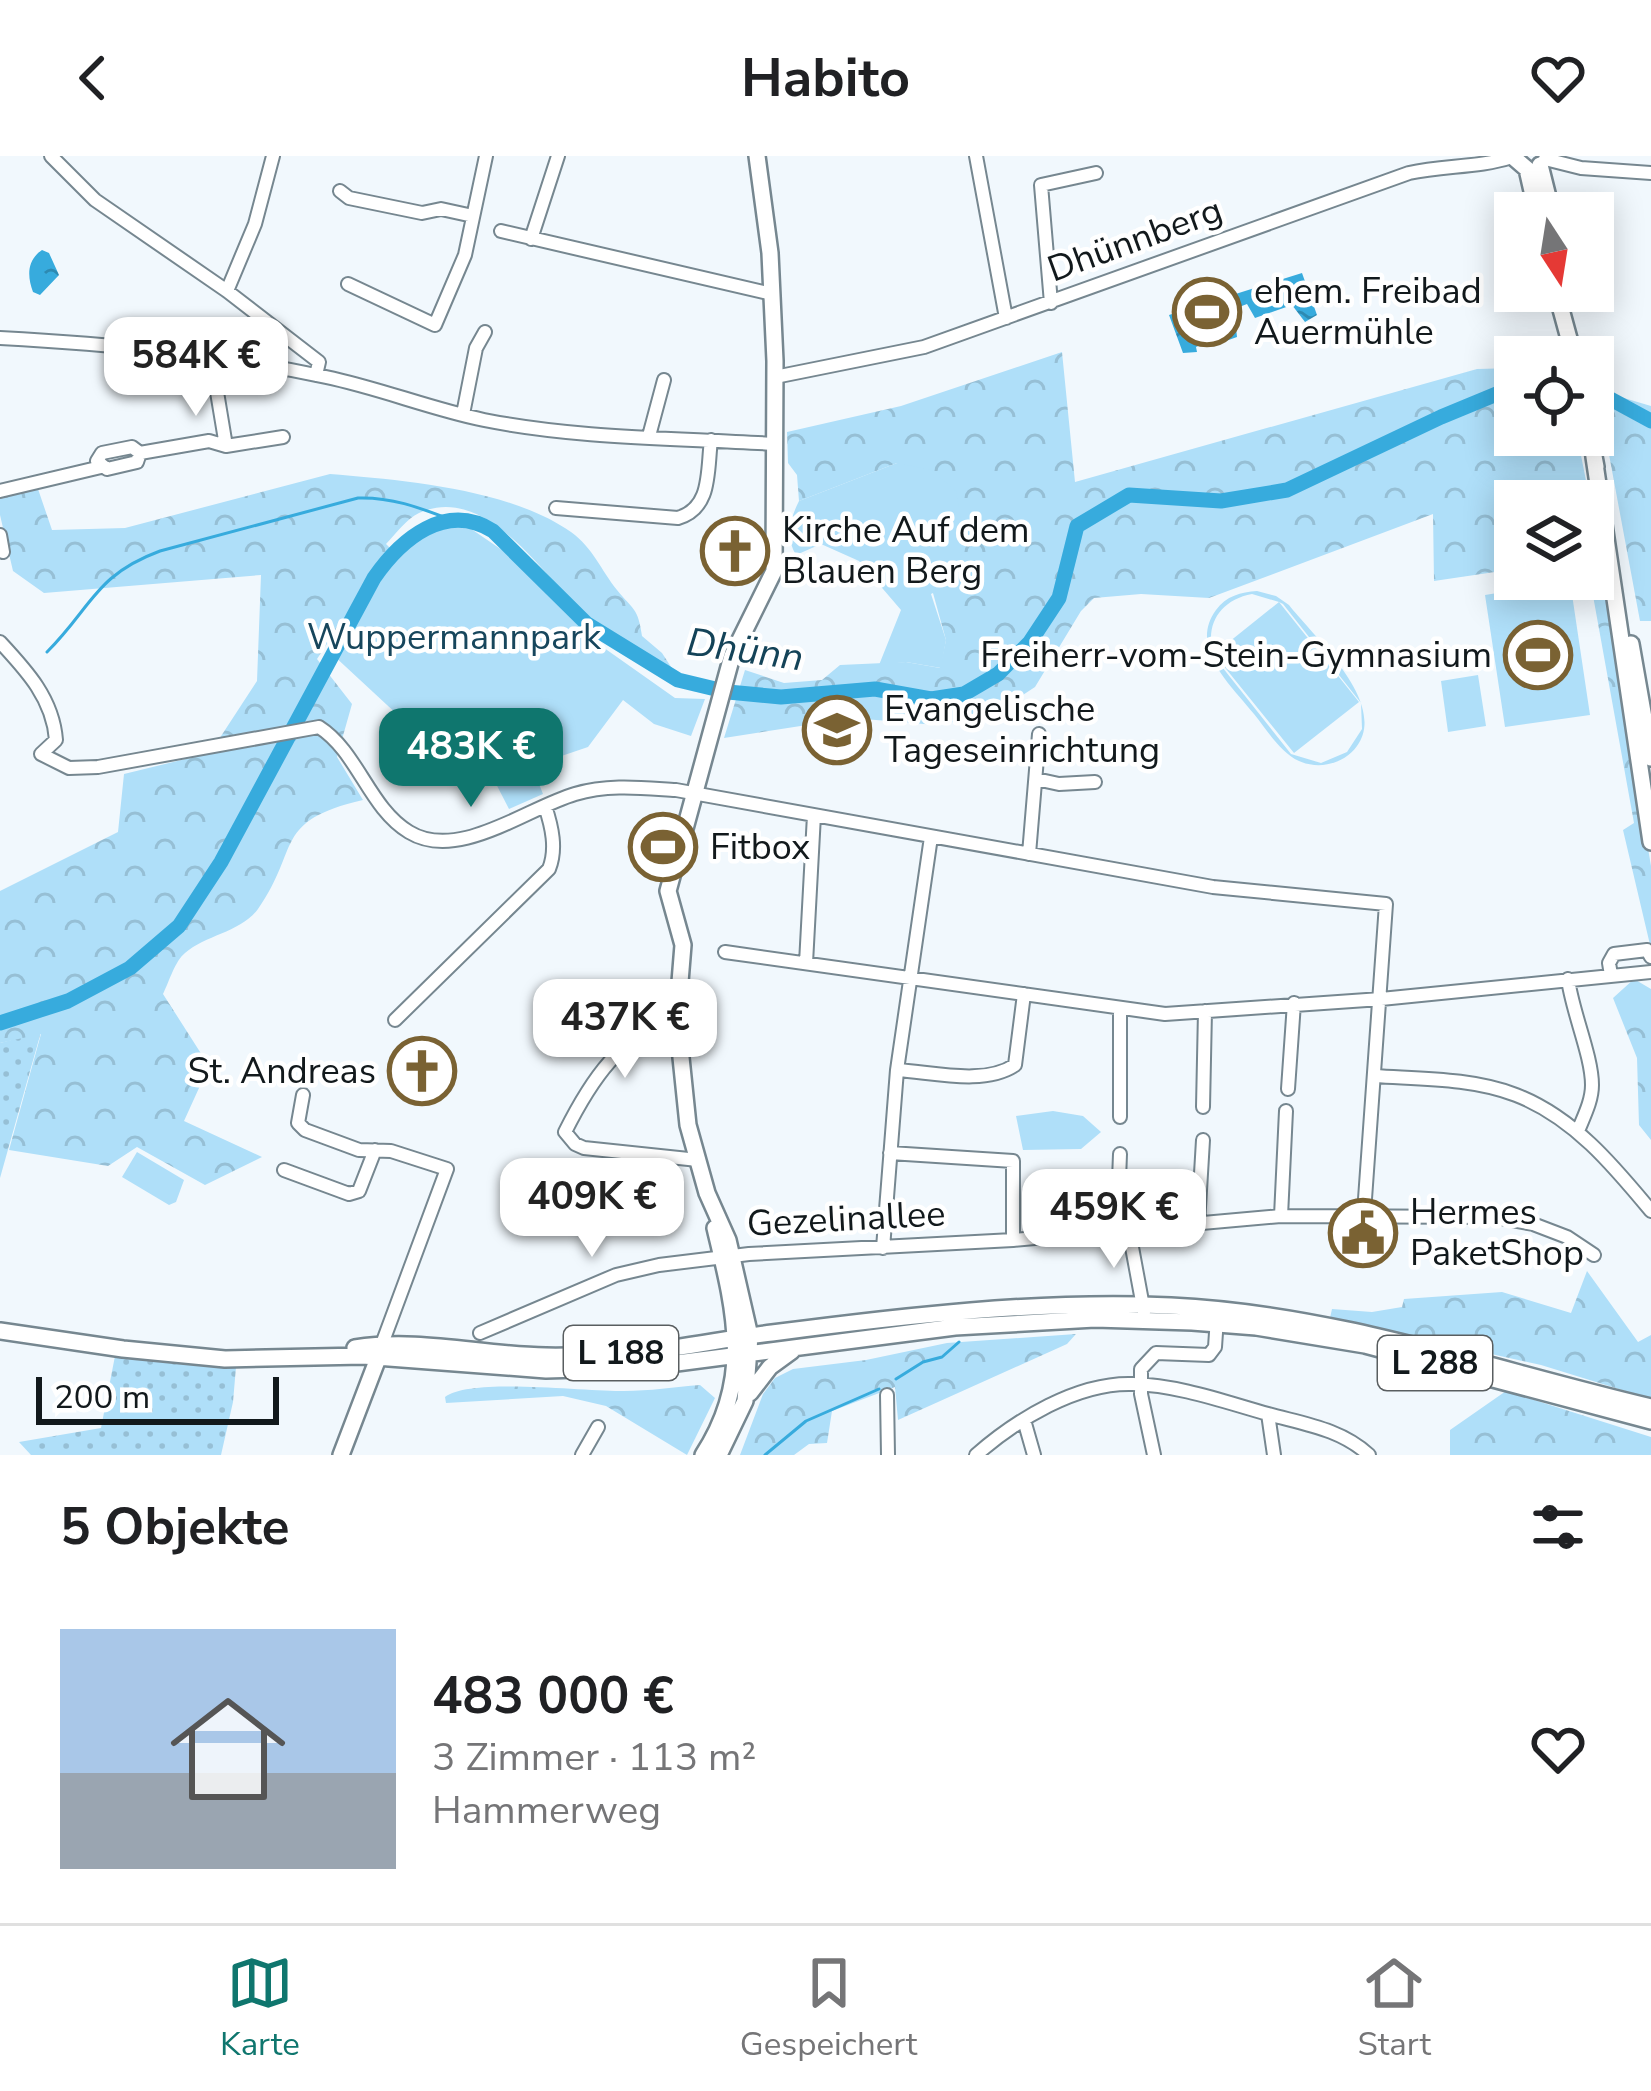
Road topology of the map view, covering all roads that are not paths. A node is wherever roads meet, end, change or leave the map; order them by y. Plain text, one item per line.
1 (51, 156) edge
2 (273, 156) edge
3 (486, 156) edge
4 (558, 156) edge
5 (755, 156) edge
6 (976, 156) edge
7 (1512, 156) edge
8 (1567, 161) edge
9 (1539, 162) edge
10 (1096, 173) dead end
11 (1647, 175) edge
12 (340, 191) dead end
13 (1546, 191) joint
14 (1538, 192) edge
15 (473, 216) junction
16 (501, 231) dead end
17 (531, 238) junction
18 (348, 284) dead end
19 (227, 291) junction
20 (772, 294) junction
21 (1051, 303) junction
22 (1006, 318) junction
23 (485, 332) dead end
24 (0, 338) edge
25 (212, 356) junction
26 (316, 375) junction
27 (776, 377) junction
28 (664, 380) dead end
29 (463, 414) junction
30 (650, 436) junction
31 (283, 437) dead end
32 (711, 440) junction
33 (776, 444) junction
34 (226, 446) junction
35 (1594, 457) joint
36 (0, 491) edge
37 (556, 508) dead end
38 (0, 535) edge
39 (3, 552) edge
40 (0, 642) edge
41 (1039, 734) dead end
42 (1651, 758) edge
43 (1036, 779) junction
44 (1095, 782) dead end
45 (693, 791) junction
46 (545, 806) junction
47 (814, 815) junction
48 (931, 837) junction
49 (1651, 842) edge
50 (1029, 854) junction
51 (725, 952) dead end
52 (1651, 957) edge
53 (806, 963) junction
54 (1651, 972) edge
55 (1611, 975) junction
56 (911, 977) junction
57 (1568, 980) junction
58 (1024, 994) junction
59 (1381, 999) junction
60 (1294, 1004) junction
61 (1120, 1008) junction
62 (1205, 1011) junction
63 (677, 1019) junction
64 (395, 1020) dead end
65 (897, 1070) junction
66 (1375, 1076) junction
67 (1288, 1089) dead end
68 (303, 1095) dead end
69 (1203, 1107) dead end
70 (1286, 1111) dead end
71 (1120, 1117) dead end
72 (1577, 1131) junction
73 (1203, 1140) dead end
74 (375, 1150) junction
75 (890, 1153) junction
76 (1120, 1154) dead end
77 (698, 1160) junction
78 (284, 1170) dead end
79 (1651, 1211) edge
80 (1364, 1213) junction
81 (1281, 1216) junction
82 (1198, 1224) junction
83 (1123, 1232) junction
84 (1012, 1240) junction
85 (883, 1248) junction
86 (1594, 1255) dead end
87 (727, 1256) junction
88 (1144, 1312) junction
89 (1218, 1317) junction
90 (0, 1331) edge
91 (480, 1333) dead end
92 (743, 1336) junction
93 (797, 1348) junction
94 (381, 1351) junction
95 (744, 1355) junction
96 (310, 1356) junction
97 (341, 1356) junction
98 (409, 1360) junction
99 (370, 1382) junction
100 (1140, 1384) junction
101 (887, 1395) dead end
102 (745, 1400) junction
103 (1651, 1407) edge
104 (1268, 1414) junction
105 (1024, 1420) junction
106 (1651, 1421) edge
107 (598, 1427) dead end
108 (341, 1455) edge
109 (582, 1455) edge
110 (703, 1455) edge
111 (718, 1455) edge
112 (888, 1455) edge
113 (976, 1455) edge
114 (1034, 1455) edge
115 (1154, 1455) edge
116 (1274, 1455) edge
117 (1370, 1455) edge

1 - 19 street
2 - 19 street
3 - 15 street
4 - 17 street
5 - 20 main road
6 - 22 street
7 - 9 main road, Dhünnberg
7 - 21 street, Dhünnberg
8 - 9 street, Dhünnberg
8 - 11 street, Dhünnberg
8 - 13 street
9 - 13 main road
9 - 14 main road
10 - 21 street
12 - 15 street
15 - 18 street
16 - 17 street
17 - 20 street
19 - 26 street
20 - 27 main road
21 - 22 street, Dhünnberg
22 - 27 street, Dhünnberg
23 - 29 street
24 - 25 street
25 - 26 street
25 - 34 street
26 - 29 street
27 - 33 main road
28 - 30 street
29 - 30 street
30 - 32 street
31 - 34 street
32 - 33 street
32 - 37 street
33 - 45 main road
34 - 36 street
35 - 42 main road
35 - 49 main road
38 - 39 street
40 - 46 street
41 - 43 street
43 - 44 street
43 - 50 street
45 - 46 street
45 - 47 street
45 - 63 main road
46 - 64 street
47 - 48 street
47 - 53 street
48 - 50 street
48 - 56 street
50 - 59 street
51 - 53 street
52 - 55 street
53 - 56 street
54 - 55 street
55 - 57 street
56 - 58 street
56 - 65 street
57 - 59 street
57 - 72 street
58 - 61 street
58 - 65 street
59 - 60 street
59 - 66 street
60 - 62 street
60 - 67 street
61 - 62 street
61 - 71 street
62 - 69 street
63 - 77 main road
63 - 77 street
65 - 75 street
66 - 72 street
66 - 80 street
68 - 74 street
70 - 81 street
72 - 79 street
73 - 82 street
74 - 78 street
74 - 94 street
75 - 84 street
75 - 85 street
76 - 83 street
77 - 87 main road
80 - 81 street, Gezelinallee
80 - 86 street, Gezelinallee
81 - 82 street, Gezelinallee
82 - 83 street, Gezelinallee
83 - 84 street, Gezelinallee
83 - 88 street
84 - 85 street, Gezelinallee
85 - 87 street, Gezelinallee
87 - 91 street, Gezelinallee
87 - 92 main road
88 - 89 main road, L 288
88 - 92 main road, L 288
88 - 93 main road, L 288
89 - 100 street
89 - 103 main road, L 288
89 - 106 main road, L 288
90 - 96 main road
92 - 94 main road, L 188
92 - 95 main road
93 - 95 main road, L 288
93 - 102 main road
94 - 96 main road
94 - 97 main road
94 - 98 main road, L 188
94 - 99 main road
95 - 98 main road, L 188
95 - 102 main road
95 - 110 main road
96 - 97 main road
97 - 99 main road
98 - 99 main road
99 - 108 main road
100 - 104 street
100 - 105 street
100 - 115 street
101 - 112 street
102 - 111 main road
104 - 116 street
104 - 117 street
105 - 113 street
105 - 114 street
107 - 109 street

